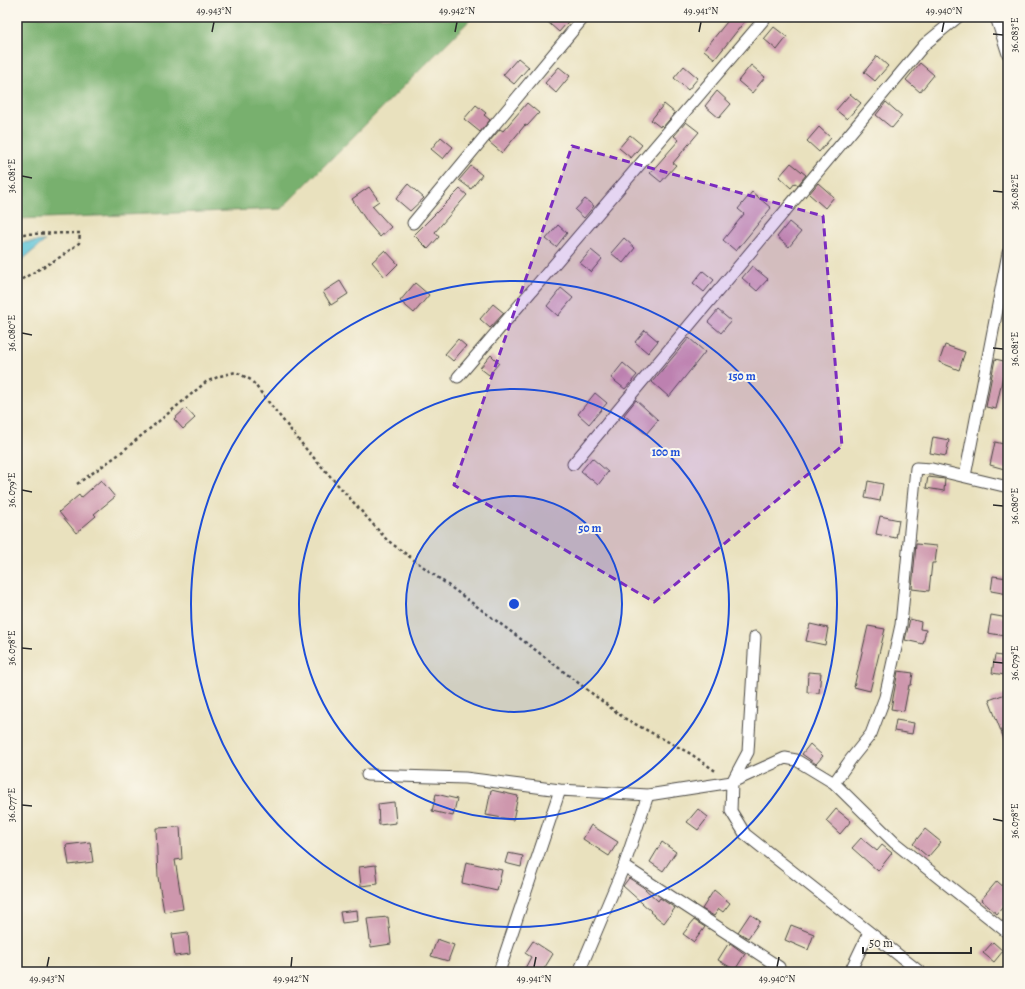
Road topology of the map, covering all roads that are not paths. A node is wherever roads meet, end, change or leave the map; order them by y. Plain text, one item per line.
1 (584, 17) edge
2 (766, 17) edge
3 (958, 17) edge
4 (996, 17) edge
5 (1008, 54) edge
6 (413, 222) dead end
7 (1008, 253) edge
8 (458, 377) dead end
9 (573, 464) dead end
10 (964, 476) junction
11 (1008, 487) edge
12 (755, 637) dead end
13 (367, 775) dead end
14 (732, 782) junction
15 (834, 783) junction
16 (560, 790) junction
17 (648, 795) junction
18 (624, 866) junction
19 (869, 932) junction
20 (1008, 933) edge
21 (779, 967) dead end
22 (499, 972) edge
23 (579, 972) edge
24 (850, 972) edge
25 (920, 972) edge

1 - 6 street
2 - 8 street
3 - 9 street
4 - 5 street
7 - 10 street
10 - 11 street
10 - 15 street
12 - 14 street
13 - 16 street
14 - 15 street
14 - 17 street
14 - 19 street
15 - 20 street
16 - 17 street
16 - 22 street
17 - 18 street
18 - 21 street
18 - 23 street
19 - 24 street
19 - 25 street

